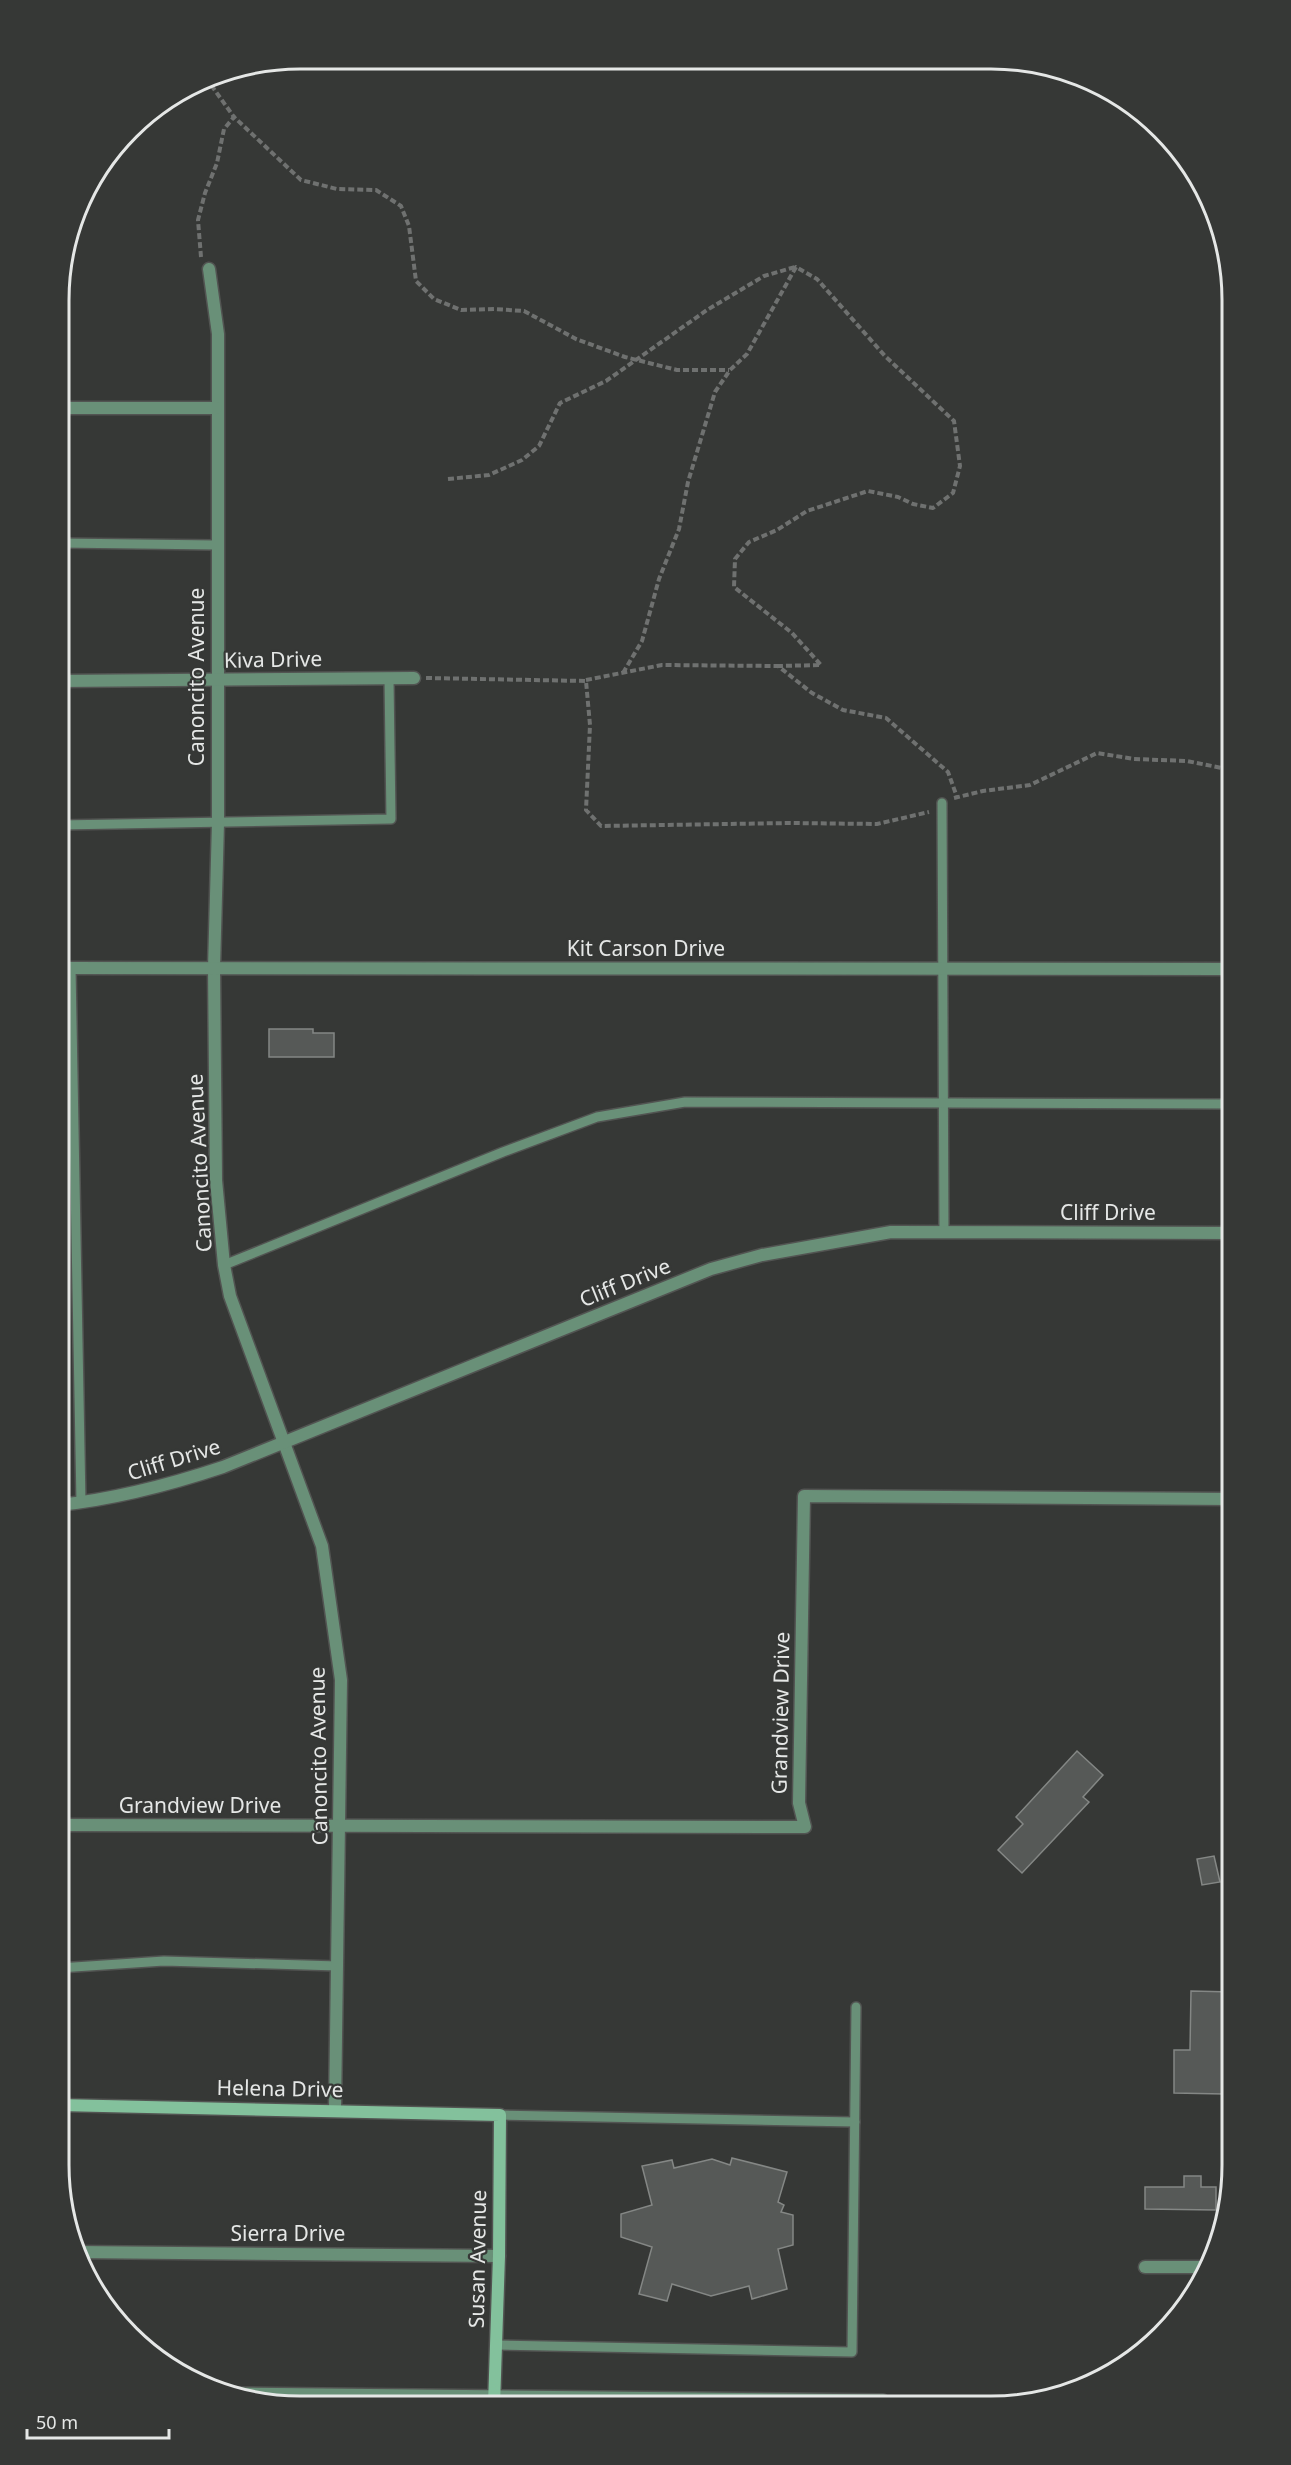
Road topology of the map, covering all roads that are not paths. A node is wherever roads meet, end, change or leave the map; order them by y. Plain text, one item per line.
1 (209, 269) road end
2 (69, 408) edge
3 (216, 408) junction
4 (69, 543) edge
5 (216, 545) junction
6 (414, 678) road end
7 (389, 679) junction
8 (69, 681) edge
9 (217, 681) junction
10 (942, 803) road end
11 (218, 823) junction
12 (69, 825) edge
13 (69, 968) edge
14 (214, 968) junction
15 (942, 969) junction
16 (1222, 969) edge
17 (69, 1075) edge
18 (943, 1104) junction
19 (1222, 1104) edge
20 (944, 1232) junction
21 (1222, 1233) edge
22 (224, 1265) junction
23 (282, 1442) junction
24 (1222, 1498) edge
25 (81, 1503) junction
26 (69, 1504) edge
27 (69, 1825) edge
28 (341, 1825) junction
29 (338, 1966) junction
30 (69, 1967) edge
31 (856, 2007) dead end
32 (69, 2105) edge
33 (335, 2109) junction
34 (500, 2115) junction
35 (855, 2122) junction
36 (86, 2252) edge
37 (499, 2256) junction
38 (1145, 2267) dead end
39 (1198, 2268) edge
40 (496, 2345) junction
41 (264, 2393) edge
42 (346, 2396) edge
43 (494, 2396) edge

1 - 3 street, Canoncito Avenue
2 - 3 street
3 - 5 street, Canoncito Avenue
4 - 5 lane
5 - 9 street, Canoncito Avenue
6 - 7 street, Kiva Drive
7 - 9 street, Kiva Drive
7 - 11 lane
8 - 9 street, Kiva Drive
9 - 11 street, Canoncito Avenue
10 - 15 lane
11 - 12 lane
11 - 14 street, Canoncito Avenue
13 - 14 street, Kit Carson Drive
14 - 15 street, Kit Carson Drive
14 - 22 street, Canoncito Avenue
15 - 16 street, Kit Carson Drive
15 - 18 lane
17 - 25 lane
18 - 19 lane
18 - 20 lane
18 - 22 lane
20 - 21 street, Cliff Drive
20 - 23 street, Cliff Drive
22 - 23 street, Canoncito Avenue
23 - 25 street, Cliff Drive
23 - 28 street, Canoncito Avenue
24 - 28 street, Grandview Drive
25 - 26 street, Cliff Drive
27 - 28 street, Grandview Drive
28 - 29 street, Canoncito Avenue
29 - 30 lane
29 - 33 street, Canoncito Avenue
31 - 35 lane
32 - 33 main road, Helena Drive
33 - 34 main road, Helena Drive
34 - 35 lane
34 - 37 main road, Susan Avenue
35 - 40 lane
36 - 37 street, Sierra Drive
37 - 40 main road, Susan Avenue
38 - 39 street
40 - 43 main road, Susan Avenue
41 - 42 lane

